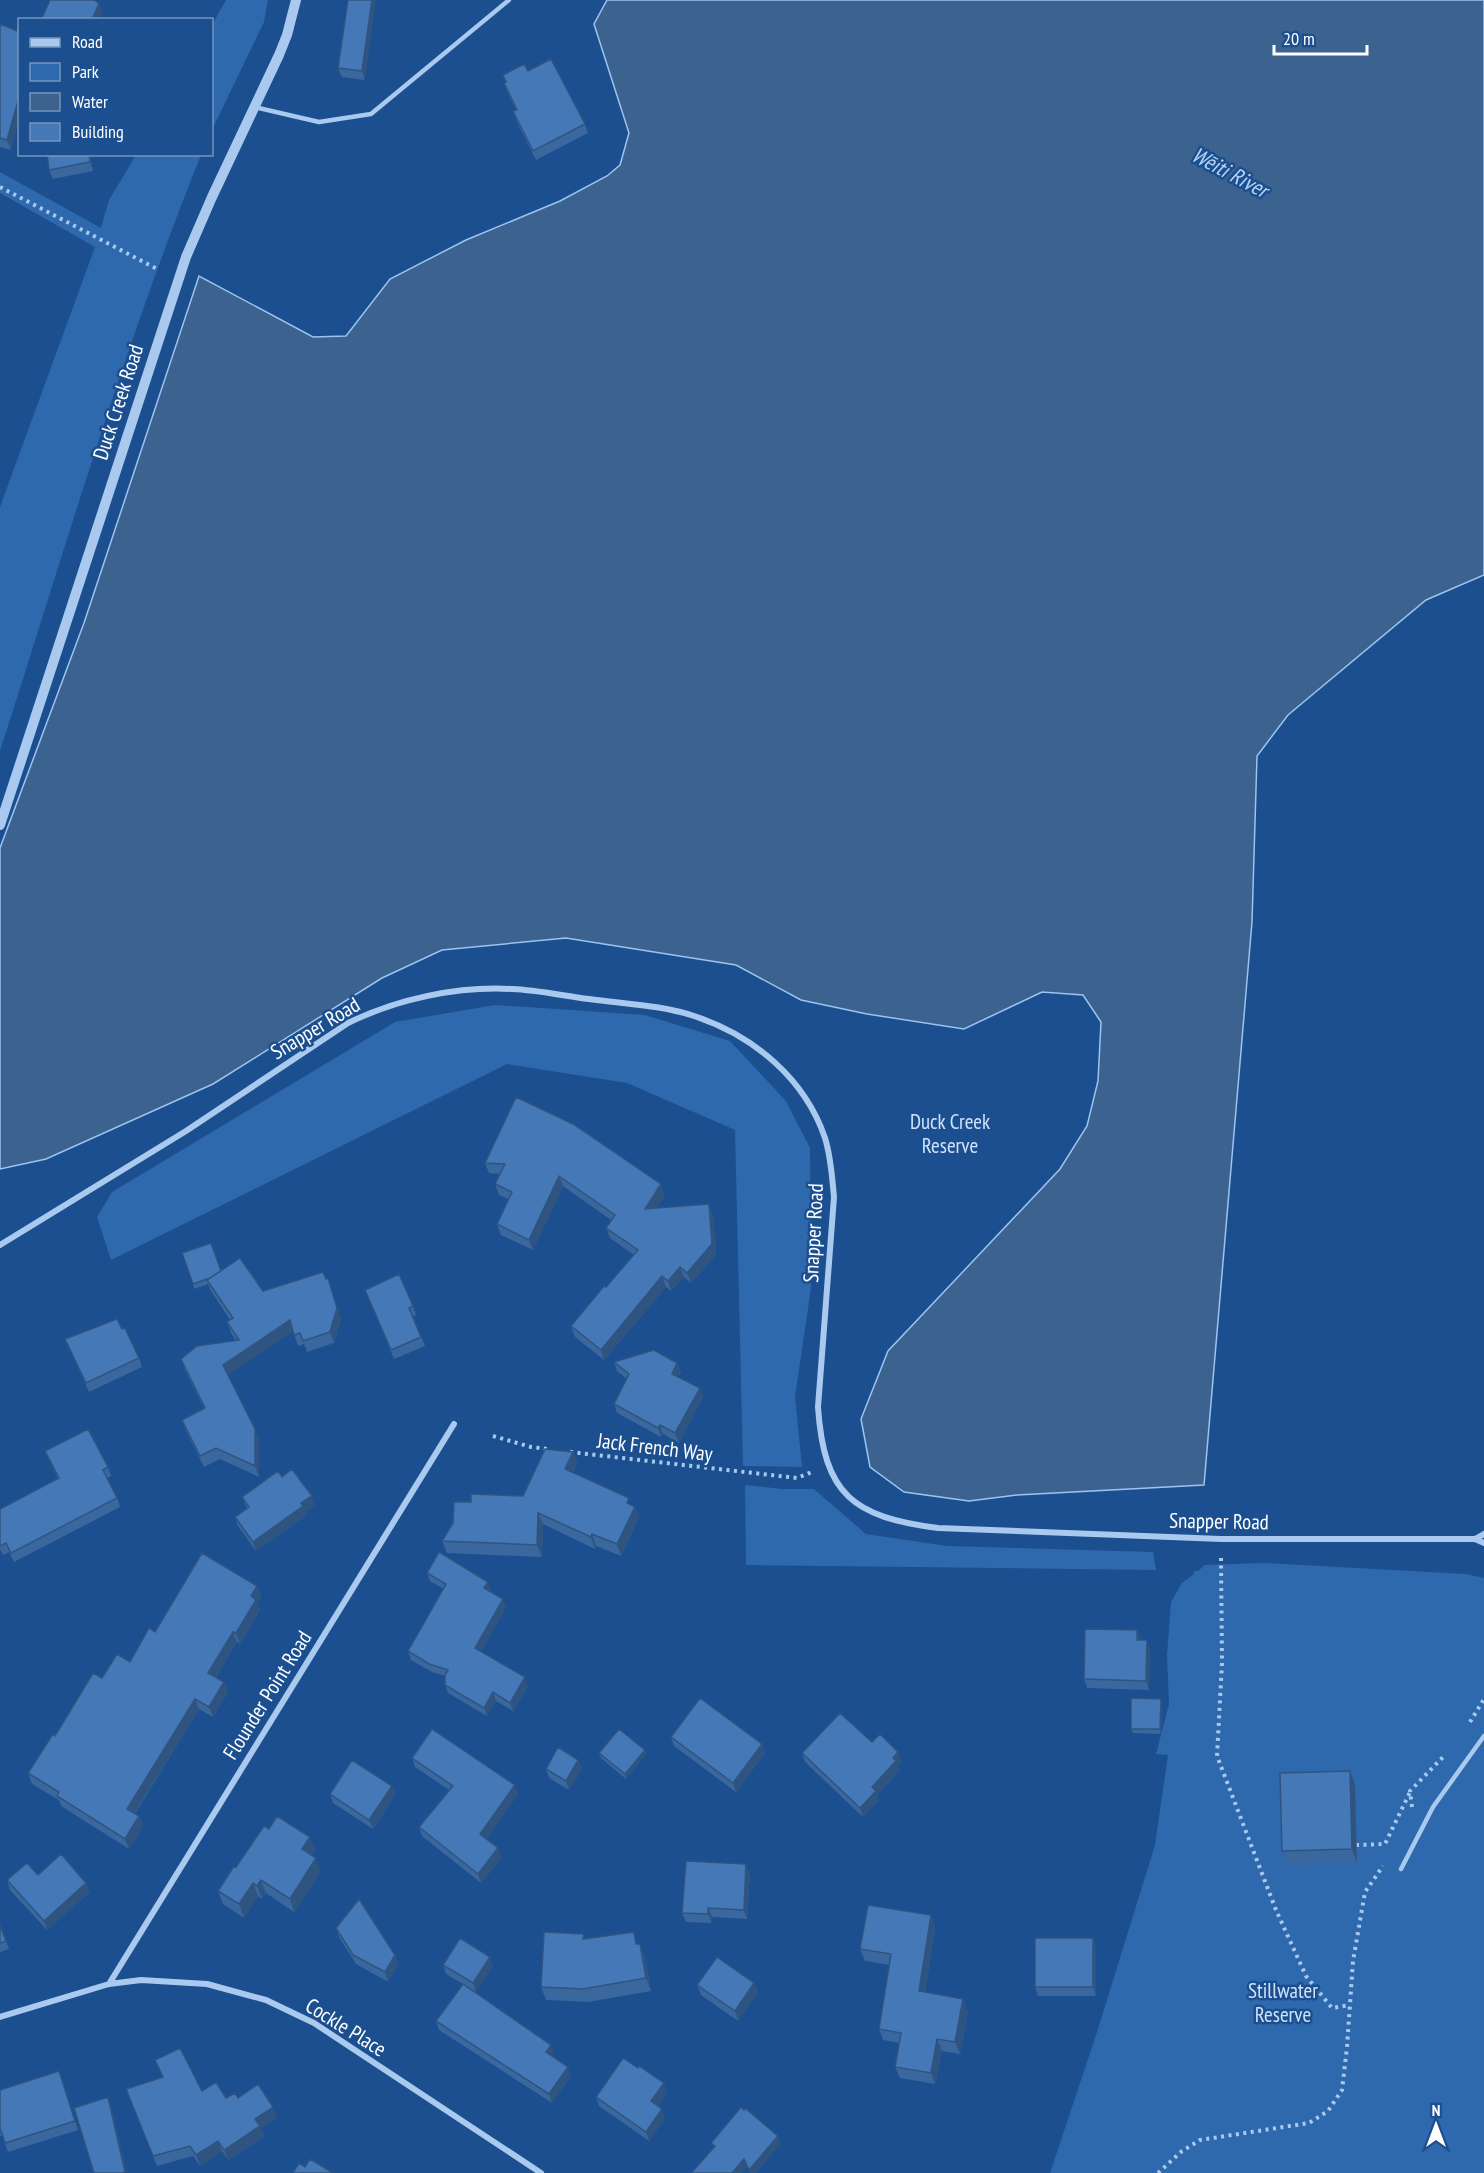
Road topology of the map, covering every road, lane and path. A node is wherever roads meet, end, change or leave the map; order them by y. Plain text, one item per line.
1 (296, 0) edge
2 (509, 0) edge
3 (254, 107) junction
4 (0, 187) edge
5 (163, 272) dead end
6 (0, 825) edge
7 (0, 1245) edge
8 (454, 1424) dead end
9 (493, 1436) dead end
10 (553, 1450) edge
11 (565, 1451) edge
12 (814, 1472) dead end
13 (1484, 1534) edge
14 (1221, 1539) junction
15 (1475, 1539) junction
16 (1484, 1543) edge
17 (1484, 1699) edge
18 (1468, 1726) dead end
19 (1484, 1736) edge
20 (1449, 1751) dead end
21 (1410, 1791) junction
22 (1412, 1813) dead end
23 (1356, 1845) dead end
24 (1384, 1864) dead end
25 (1401, 1869) dead end
26 (109, 1984) junction
27 (1350, 2006) junction
28 (0, 2017) edge
29 (541, 2173) edge
30 (1158, 2173) edge

1 - 3 street, Duck Creek Road
2 - 3 lane
3 - 6 street, Duck Creek Road
4 - 5 path
7 - 14 street, Snapper Road
8 - 26 street, Flounder Point Road
9 - 10 path
11 - 12 path, Jack French Way
13 - 15 street, Snapper Road
14 - 15 street, Snapper Road
14 - 27 path
15 - 16 street, Snapper Road
17 - 18 path
19 - 25 lane
20 - 21 path
21 - 22 path
21 - 23 path
24 - 27 path
26 - 28 street, Cockle Place
26 - 29 street, Cockle Place
27 - 30 path

